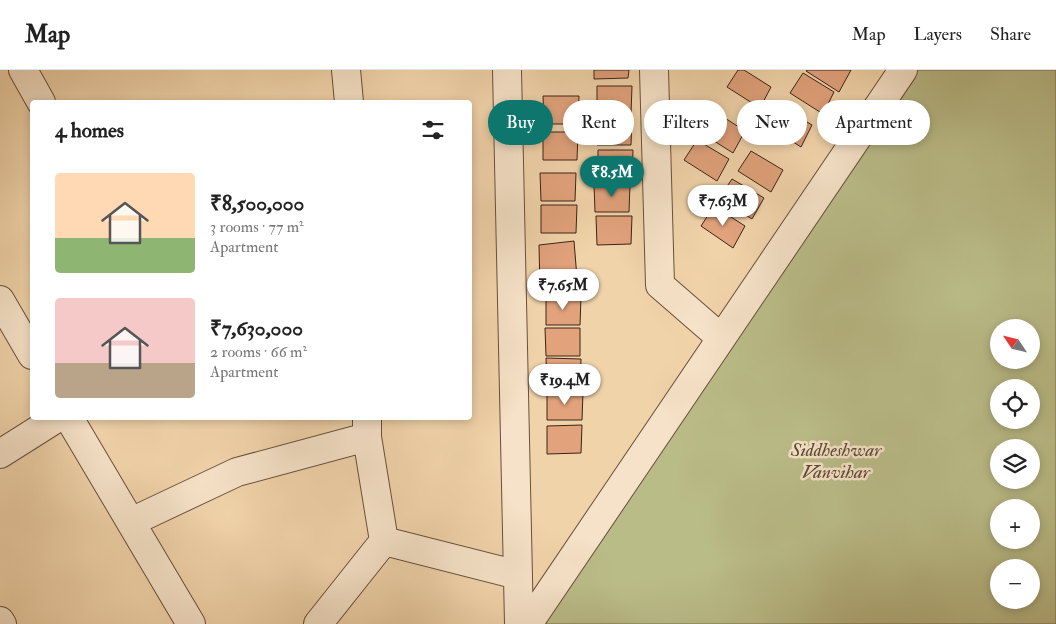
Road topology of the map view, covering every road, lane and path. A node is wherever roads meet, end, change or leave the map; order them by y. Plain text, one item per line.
1 (24, 70) edge
2 (346, 70) edge
3 (507, 70) edge
4 (654, 70) edge
5 (903, 70) edge
6 (40, 100) edge
7 (349, 100) edge
8 (0, 300) edge
9 (721, 338) junction
10 (30, 352) edge
11 (53, 420) edge
12 (70, 420) edge
13 (367, 428) edge
14 (0, 454) edge
15 (131, 522) junction
16 (384, 541) junction
17 (518, 575) junction
18 (191, 624) edge
19 (318, 624) edge
20 (519, 624) edge
21 (528, 624) edge

1 - 6 street
2 - 7 street
3 - 17 street
4 - 9 street
5 - 9 street
8 - 10 street
9 - 21 street
11 - 14 street
12 - 15 street
13 - 15 street
13 - 16 street
15 - 18 street
16 - 17 street
16 - 19 street
17 - 20 street

